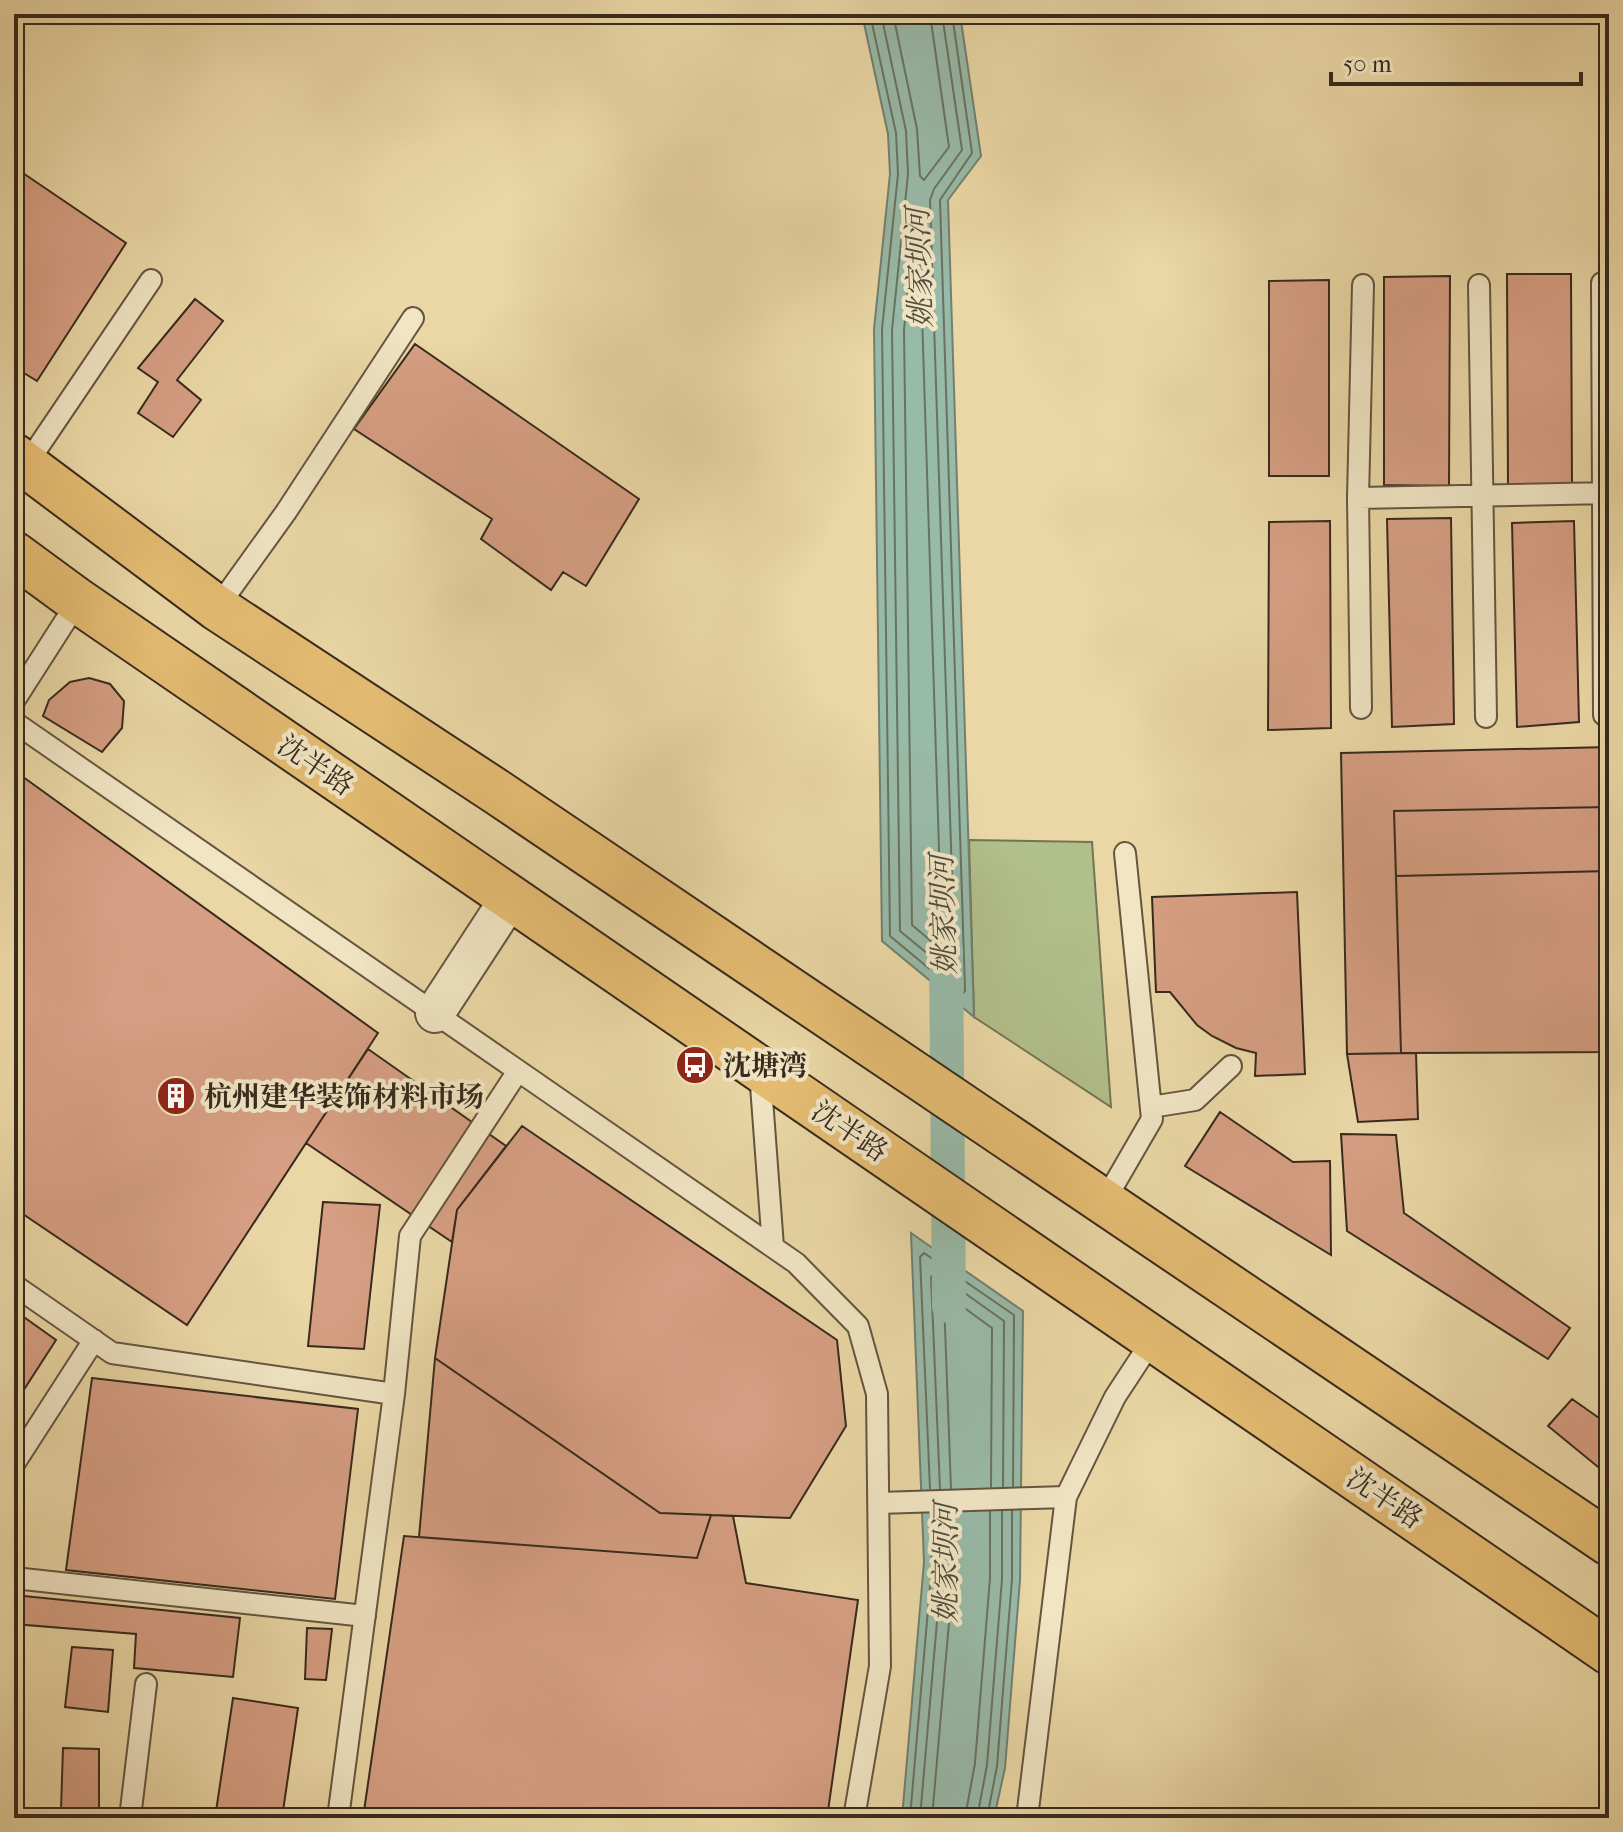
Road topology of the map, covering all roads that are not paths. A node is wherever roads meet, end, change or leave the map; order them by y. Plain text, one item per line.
1 (151, 280) dead end
2 (1602, 283) dead end
3 (1363, 285) dead end
4 (1479, 285) dead end
5 (413, 318) dead end
6 (20, 461) edge
7 (1606, 493) edge
8 (1482, 496) junction
9 (1358, 498) junction
10 (14, 554) edge
11 (78, 601) junction
12 (217, 608) junction
13 (14, 701) edge
14 (1361, 708) dead end
15 (1604, 715) dead end
16 (1486, 717) dead end
17 (14, 722) edge
18 (1125, 853) dead end
19 (510, 898) junction
20 (435, 1013) junction
21 (1231, 1066) dead end
22 (759, 1069) junction
23 (518, 1071) junction
24 (1151, 1107) junction
25 (1104, 1202) junction
26 (773, 1247) junction
27 (14, 1285) edge
28 (1153, 1339) junction
29 (94, 1340) junction
30 (394, 1394) junction
31 (14, 1464) edge
32 (1066, 1497) junction
33 (879, 1503) junction
34 (1609, 1543) edge
35 (14, 1578) edge
36 (365, 1616) junction
37 (1609, 1652) edge
38 (146, 1684) dead end
39 (130, 1818) edge
40 (338, 1818) edge
41 (854, 1818) edge
42 (1027, 1818) edge

1 - 6 lane
2 - 7 lane
3 - 9 lane
4 - 8 lane
5 - 12 lane
6 - 12 main road
7 - 8 lane
7 - 15 lane
8 - 9 lane
8 - 16 lane
9 - 14 lane
10 - 11 main road, 沈半路
11 - 13 lane
11 - 19 main road, 沈半路
12 - 25 main road
17 - 20 lane
18 - 24 lane
19 - 20 street
19 - 22 main road, 沈半路
20 - 23 lane
21 - 24 lane
22 - 26 lane
22 - 28 main road, 沈半路
23 - 26 lane
23 - 30 lane
24 - 25 lane
25 - 34 main road
26 - 33 lane
27 - 29 lane
28 - 32 lane
28 - 37 main road, 沈半路
29 - 30 lane
29 - 31 lane
30 - 36 lane
32 - 33 lane
32 - 42 lane
33 - 41 lane
35 - 36 lane
36 - 40 lane
38 - 39 lane

